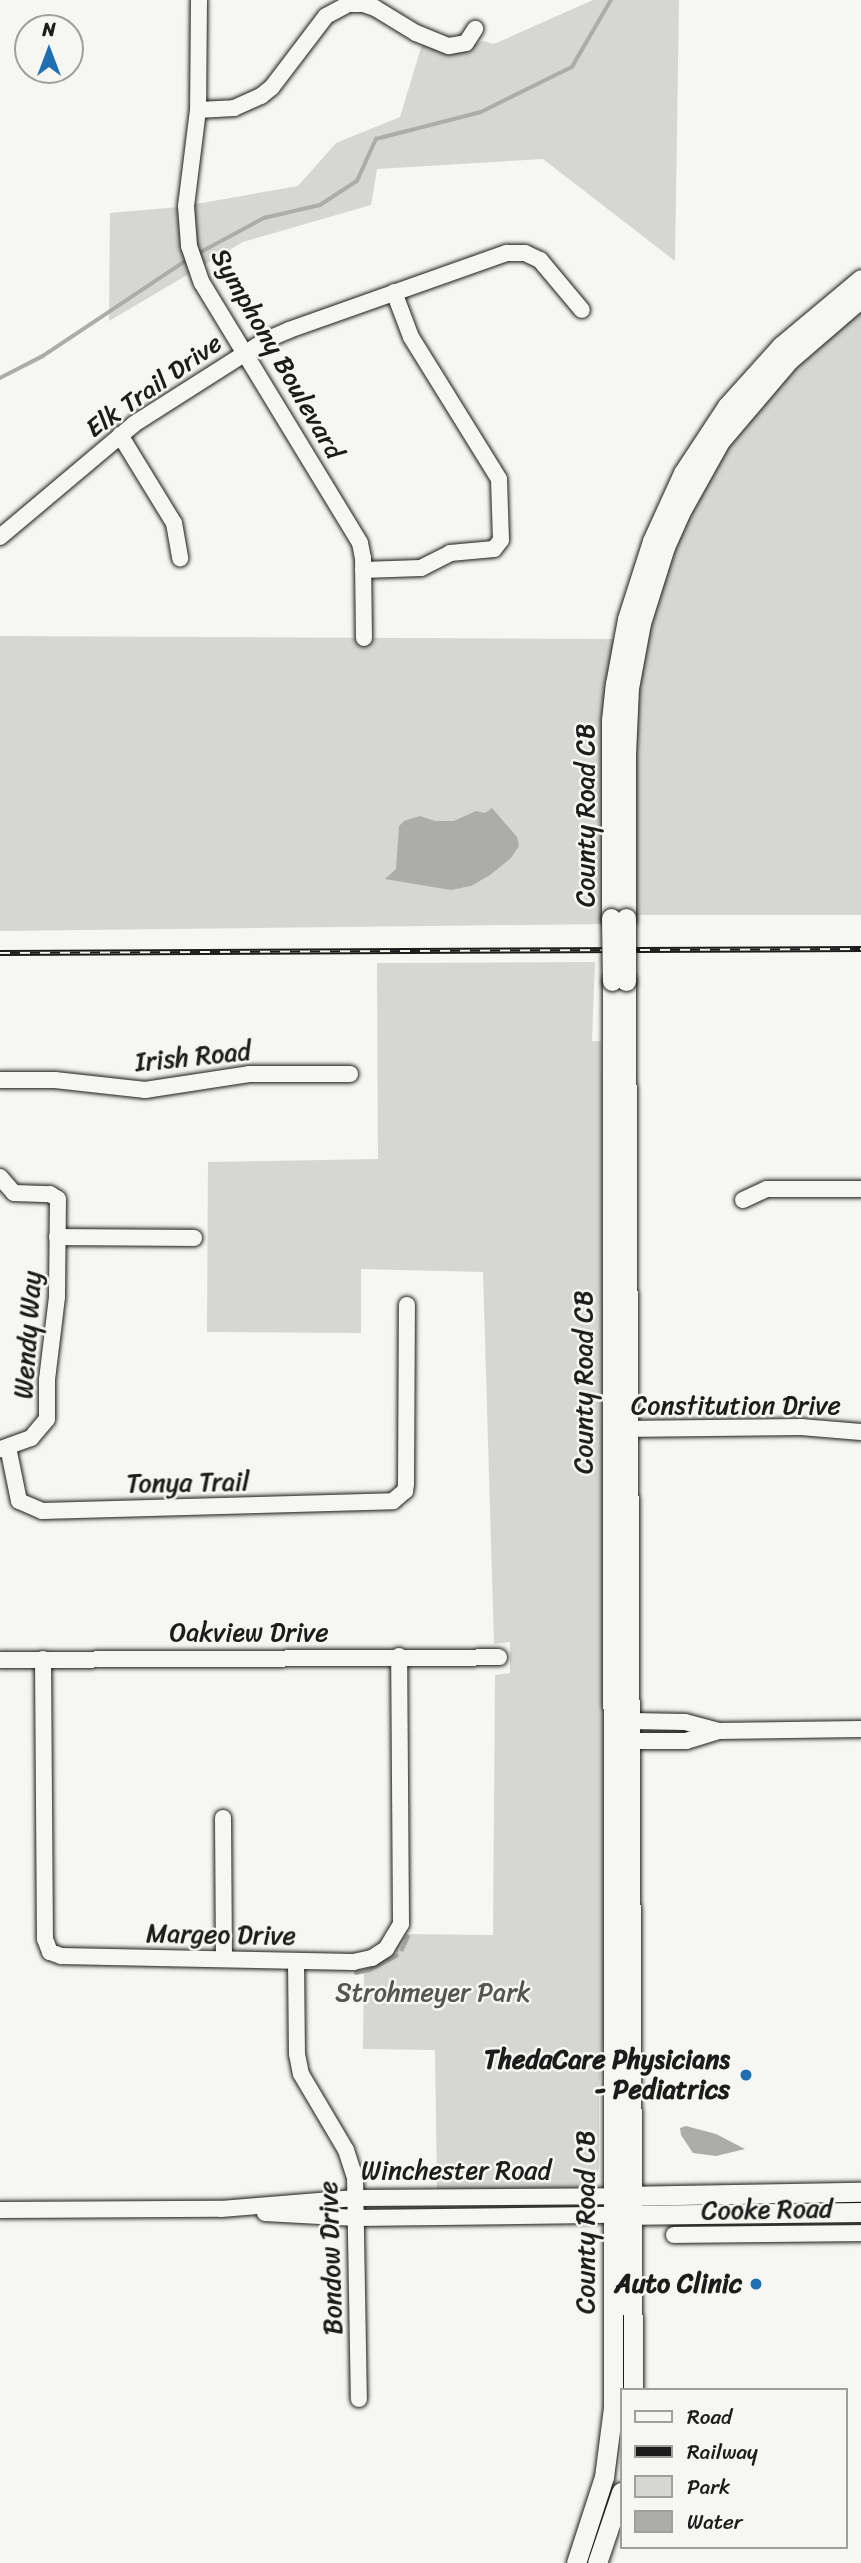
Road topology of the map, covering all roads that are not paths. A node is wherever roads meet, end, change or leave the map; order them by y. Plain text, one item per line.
1 (199, 0) edge
2 (360, 2) edge
3 (324, 8) edge
4 (475, 29) dead end
5 (198, 110) junction
6 (861, 279) edge
7 (394, 292) junction
8 (861, 298) edge
9 (582, 310) dead end
10 (244, 354) junction
11 (120, 435) junction
12 (0, 537) edge
13 (180, 558) dead end
14 (363, 570) junction
15 (364, 638) dead end
16 (619, 918) junction
17 (350, 1074) dead end
18 (0, 1080) edge
19 (0, 1177) edge
20 (861, 1189) edge
21 (743, 1200) dead end
22 (57, 1237) junction
23 (194, 1238) dead end
24 (407, 1305) dead end
25 (621, 1429) junction
26 (861, 1432) edge
27 (4, 1448) edge
28 (400, 1656) junction
29 (499, 1657) dead end
30 (43, 1659) junction
31 (0, 1660) edge
32 (861, 1729) edge
33 (611, 1731) junction
34 (631, 1731) junction
35 (223, 1818) dead end
36 (224, 1959) junction
37 (296, 1961) junction
38 (861, 2192) edge
39 (356, 2198) junction
40 (633, 2205) junction
41 (613, 2206) junction
42 (220, 2209) junction
43 (0, 2210) edge
44 (861, 2212) edge
45 (357, 2218) junction
46 (861, 2233) edge
47 (674, 2235) dead end
48 (633, 2388) edge
49 (359, 2399) dead end
50 (620, 2495) edge
51 (576, 2563) edge
52 (597, 2563) edge

1 - 5 street, Symphony Boulevard
2 - 3 street
2 - 4 street
3 - 5 street
5 - 10 street, Symphony Boulevard
6 - 16 main road, County Road CB
7 - 9 street, Elk Trail Drive
7 - 10 street, Elk Trail Drive
7 - 14 street
8 - 16 main road, County Road CB
10 - 11 street, Elk Trail Drive
10 - 14 street, Symphony Boulevard
11 - 12 street, Elk Trail Drive
11 - 13 street
14 - 15 street, Symphony Boulevard
16 - 25 main road, County Road CB, bridge
17 - 18 street, Irish Road
19 - 22 street, Wendy Way
20 - 21 street
22 - 23 street, Wendy Way
22 - 27 street, Wendy Way
24 - 27 street, Tonya Trail
25 - 26 street, Constitution Drive
25 - 33 main road, County Road CB
25 - 34 main road, County Road CB
28 - 29 street, Oakview Drive
28 - 30 street, Oakview Drive
28 - 37 street, Margeo Drive
30 - 31 street, Oakview Drive
30 - 36 street, Margeo Drive
32 - 34 street
33 - 34 street
33 - 41 main road, County Road CB
34 - 40 main road, County Road CB
35 - 36 street
36 - 37 street, Margeo Drive
37 - 39 street, Bondow Drive
38 - 40 main road, Winchester Road
39 - 41 street, Winchester Road
39 - 42 street, Winchester Road
39 - 45 street, Bondow Drive
40 - 41 main road, Winchester Road
40 - 44 main road, Winchester Road
40 - 48 main road, County Road CB
41 - 45 street, Winchester Road
41 - 51 main road, County Road CB
42 - 43 street, Winchester Road
42 - 45 street, Winchester Road
45 - 49 street, Bondow Drive
46 - 47 street, Cooke Road
50 - 52 main road

